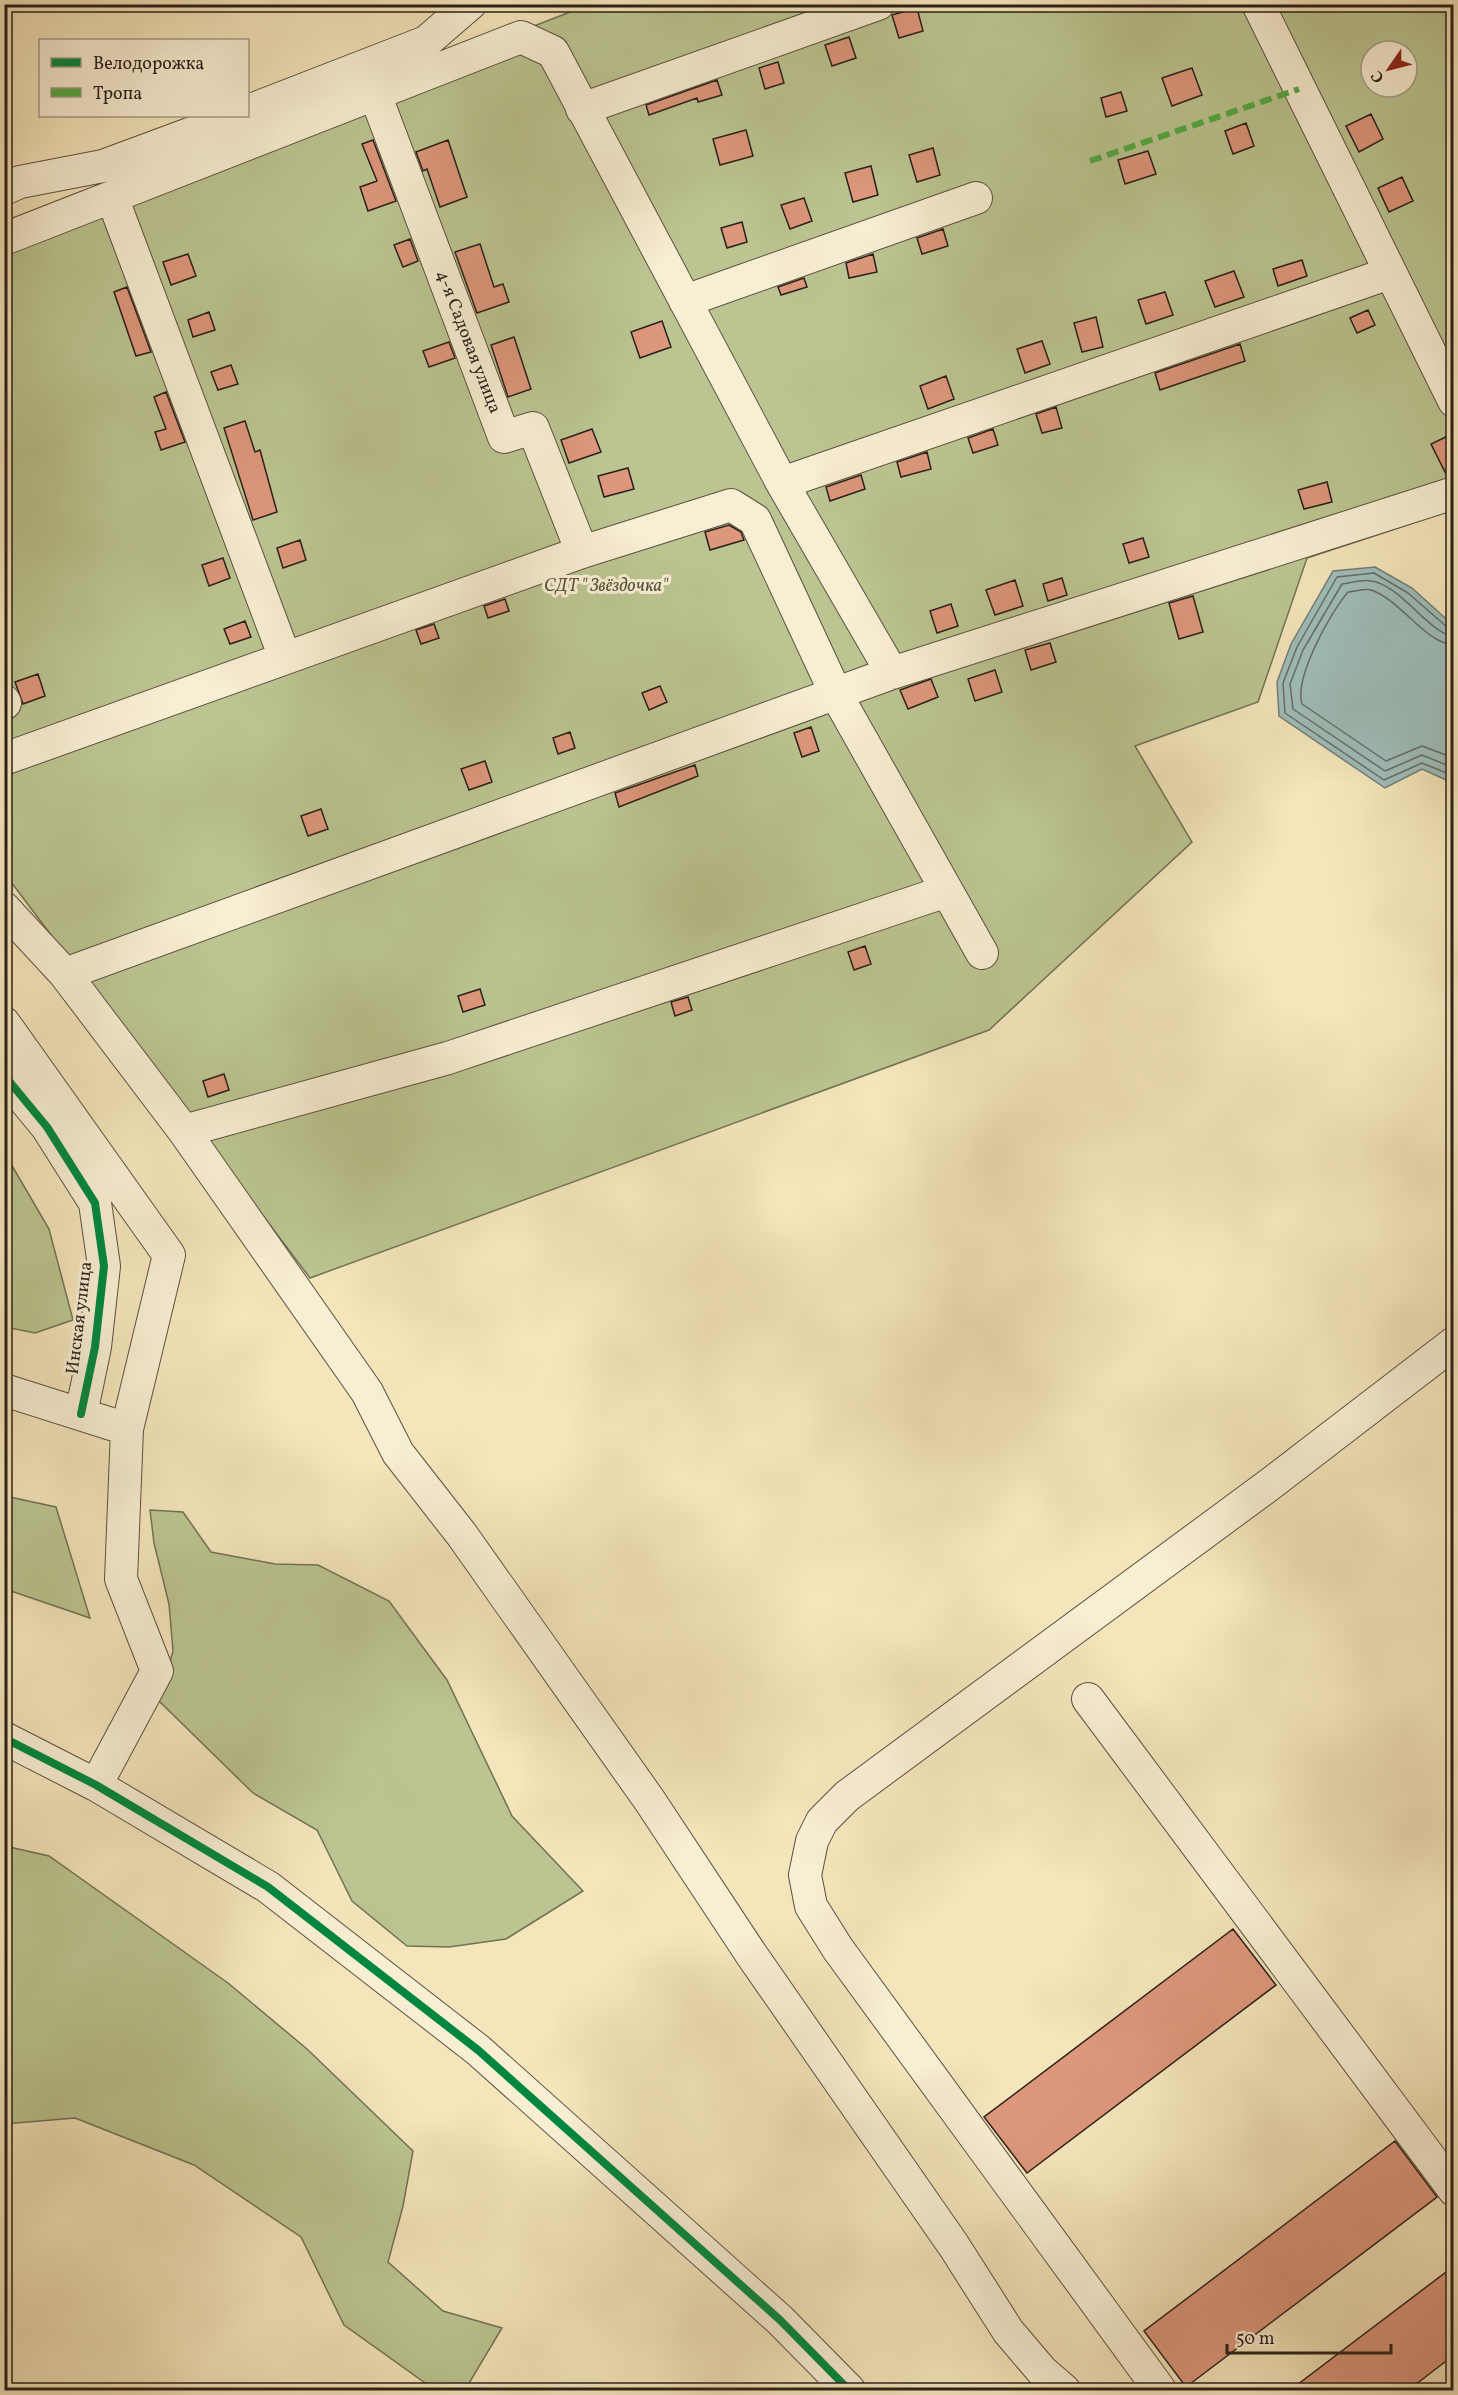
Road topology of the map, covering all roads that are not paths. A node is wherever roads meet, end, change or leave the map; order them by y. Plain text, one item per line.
1 (470, 4) edge
2 (878, 4) edge
3 (1258, 4) edge
4 (375, 94) junction
5 (582, 109) junction
6 (249, 111) edge
7 (235, 117) edge
8 (4, 189) edge
9 (112, 197) junction
10 (976, 198) dead end
11 (4, 239) edge
12 (1390, 273) junction
13 (685, 301) junction
14 (1454, 401) edge
15 (782, 483) junction
16 (1454, 493) edge
17 (582, 552) junction
18 (285, 658) junction
19 (892, 673) junction
20 (836, 694) junction
21 (4, 759) edge
22 (947, 891) junction
23 (4, 908) edge
24 (982, 953) dead end
25 (64, 974) junction
26 (4, 1023) edge
27 (4, 1075) edge
28 (184, 1131) junction
29 (1454, 1343) edge
30 (4, 1389) edge
31 (81, 1414) junction
32 (127, 1429) junction
33 (1088, 1699) dead end
34 (4, 1738) edge
35 (96, 1785) junction
36 (1454, 2190) edge
37 (849, 2391) edge
38 (1064, 2391) edge
39 (1160, 2391) edge

1 - 6 street
2 - 5 street
3 - 12 street
4 - 5 street
4 - 9 street
4 - 17 street, 4-я Садовая улица
5 - 13 street
7 - 8 street
9 - 11 street
9 - 18 street
10 - 13 street
12 - 14 street
12 - 15 street
13 - 15 street
15 - 19 street
16 - 19 street
17 - 18 street
17 - 20 street
18 - 21 street
19 - 20 street
20 - 22 street
20 - 25 street
22 - 24 street
22 - 28 street
23 - 25 street
25 - 28 street
26 - 32 street
27 - 31 street, Инская улица
28 - 38 street
29 - 39 street
30 - 31 street
31 - 32 street
32 - 35 street
33 - 36 street
34 - 35 street
35 - 37 street

